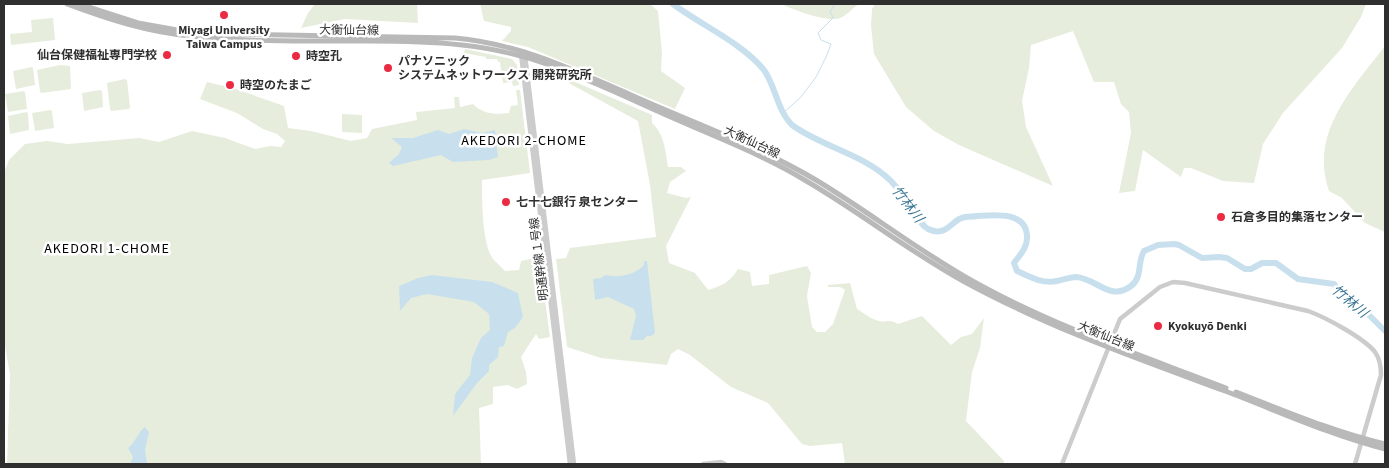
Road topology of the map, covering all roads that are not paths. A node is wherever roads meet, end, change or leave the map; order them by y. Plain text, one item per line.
1 (67, 4) edge
2 (79, 4) edge
3 (523, 53) junction
4 (1109, 345) junction
5 (1379, 385) junction
6 (1385, 387) edge
7 (1362, 440) junction
8 (1385, 444) edge
9 (1385, 449) edge
10 (572, 464) edge
11 (703, 464) edge
12 (725, 464) edge
13 (1062, 464) edge
14 (1355, 464) edge

1 - 3 main road, 大衡仙台線
2 - 3 main road, 大衡仙台線
3 - 4 main road, 大衡仙台線
3 - 10 street, 明通幹線１号線
4 - 5 street
4 - 7 main road, 大衡仙台線
4 - 13 street
5 - 6 street
5 - 7 street
7 - 8 main road, 大衡仙台線
7 - 9 main road, 大衡仙台線
7 - 14 street
11 - 12 street

